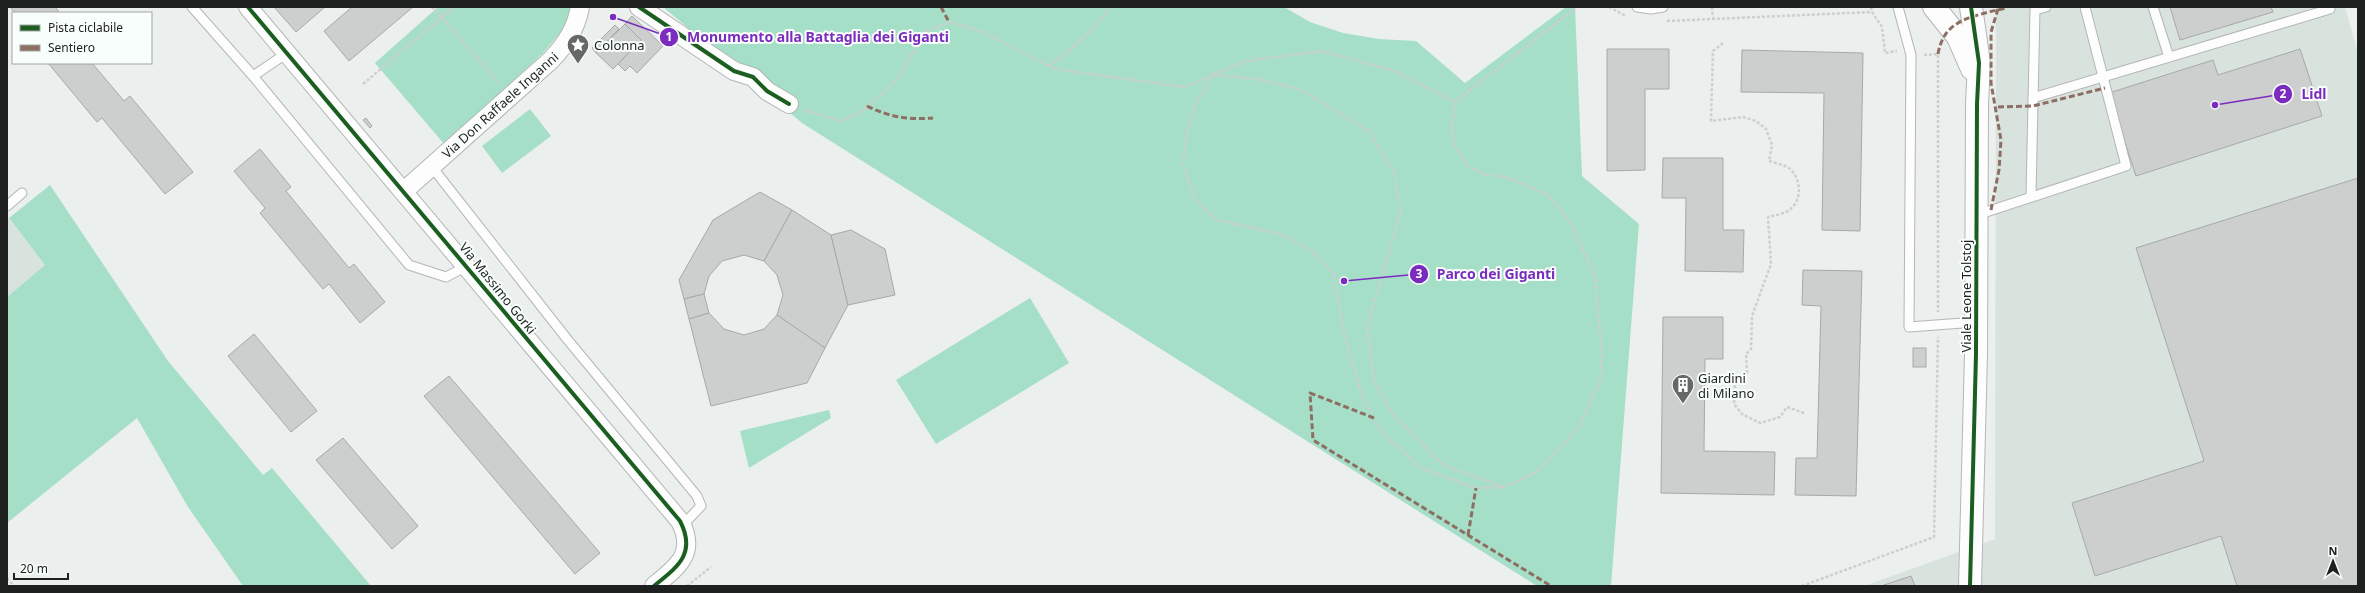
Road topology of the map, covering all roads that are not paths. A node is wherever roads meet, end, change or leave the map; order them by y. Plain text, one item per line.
1 (192, 7) edge
2 (248, 7) edge
3 (580, 7) edge
4 (639, 7) edge
5 (1637, 7) edge
6 (1663, 7) edge
7 (1898, 7) edge
8 (1934, 7) edge
9 (1971, 7) edge
10 (2046, 7) edge
11 (2085, 7) edge
12 (2153, 7) edge
13 (2329, 7) edge
14 (287, 53) junction
15 (2169, 57) junction
16 (253, 76) junction
17 (2103, 77) junction
18 (2033, 98) junction
19 (789, 104) road end
20 (1977, 104) junction
21 (432, 167) junction
22 (404, 191) junction
23 (22, 193) dead end
24 (2032, 195) junction
25 (7, 206) edge
26 (1977, 215) junction
27 (467, 266) junction
28 (1976, 322) junction
29 (682, 526) junction
30 (1971, 585) edge
31 (654, 586) edge

1 - 16 lane
2 - 14 street, Via Massimo Gorki
3 - 21 street, Via Don Raffaele Inganni
4 - 19 street
5 - 6 lane
7 - 28 lane
8 - 20 street, Viale Leone Tolstoj
9 - 20 street, Viale Leone Tolstoj
10 - 18 lane
11 - 17 lane
12 - 15 lane
13 - 15 lane
14 - 16 lane
14 - 22 street, Via Massimo Gorki
15 - 17 lane
16 - 27 lane
17 - 18 lane
17 - 24 lane
18 - 24 lane
20 - 26 street, Viale Leone Tolstoj
21 - 22 street, Via Don Raffaele Inganni
21 - 29 lane
22 - 27 street, Via Massimo Gorki
23 - 25 lane
24 - 26 lane
26 - 28 street, Viale Leone Tolstoj
27 - 29 street, Via Massimo Gorki
28 - 30 street, Viale Leone Tolstoj
29 - 31 street, Via Massimo Gorki

